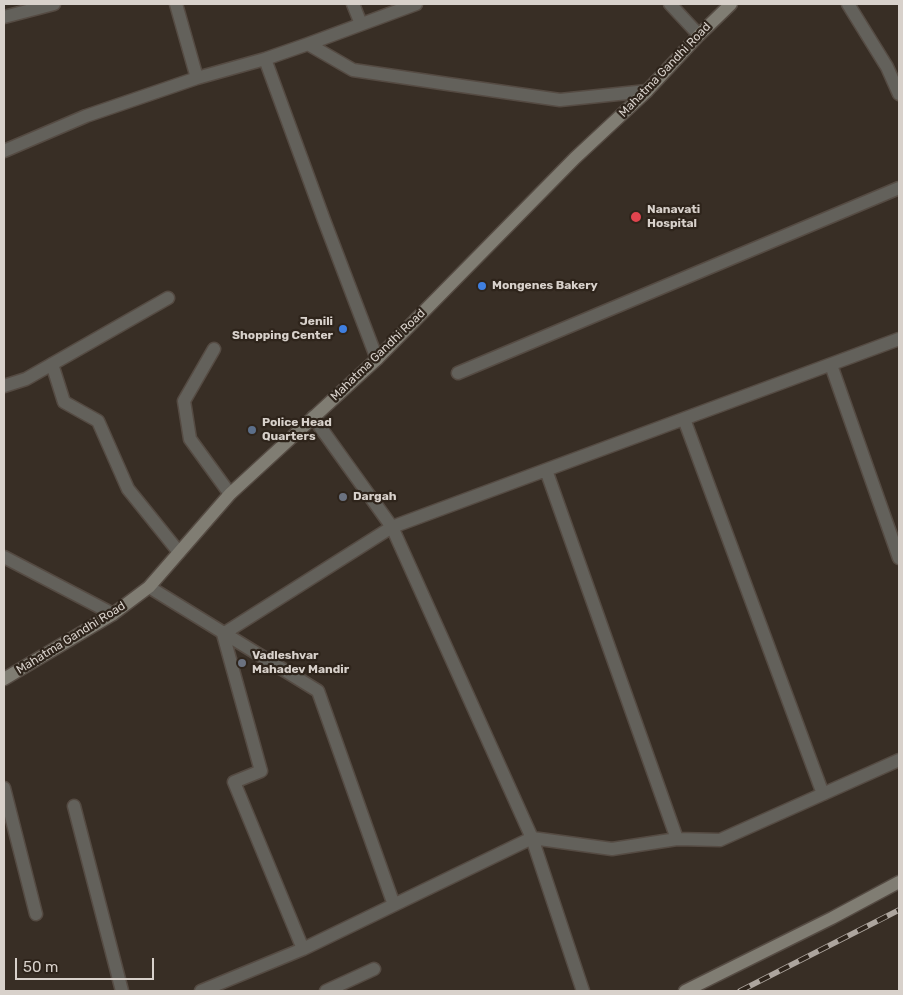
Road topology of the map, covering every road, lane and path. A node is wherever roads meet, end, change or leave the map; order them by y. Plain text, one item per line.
1 (50, 4) edge
2 (176, 4) edge
3 (353, 4) edge
4 (416, 4) edge
5 (670, 4) edge
6 (732, 4) edge
7 (848, 4) edge
8 (4, 17) edge
9 (361, 24) junction
10 (699, 35) junction
11 (308, 44) junction
12 (265, 58) junction
13 (197, 78) junction
14 (647, 92) junction
15 (899, 94) edge
16 (4, 151) edge
17 (899, 188) edge
18 (168, 298) dead end
19 (899, 339) edge
20 (214, 349) dead end
21 (377, 358) junction
22 (52, 364) junction
23 (831, 365) junction
24 (458, 372) dead end
25 (4, 386) edge
26 (313, 417) junction
27 (684, 419) junction
28 (546, 470) junction
29 (230, 494) junction
30 (392, 527) junction
31 (178, 552) junction
32 (4, 557) edge
33 (899, 558) edge
34 (149, 587) junction
35 (114, 614) junction
36 (223, 634) junction
37 (4, 679) edge
38 (899, 760) edge
39 (4, 788) edge
40 (823, 794) junction
41 (74, 806) dead end
42 (532, 838) junction
43 (677, 838) junction
44 (899, 882) edge
45 (394, 905) junction
46 (36, 914) dead end
47 (303, 949) junction
48 (374, 968) dead end
49 (122, 991) edge
50 (203, 991) edge
51 (326, 991) edge
52 (583, 991) edge
53 (685, 991) edge

1 - 8 street
2 - 13 street
3 - 9 street
4 - 9 street
5 - 10 street
6 - 10 street, Mahatma Gandhi Road
7 - 15 street
9 - 11 street
10 - 14 street, Mahatma Gandhi Road
11 - 12 street
11 - 14 street
12 - 13 street
12 - 21 street
13 - 16 street
14 - 21 street, Mahatma Gandhi Road
17 - 24 street
18 - 22 street
19 - 23 street
20 - 29 street
21 - 26 street, Mahatma Gandhi Road
22 - 25 street
22 - 31 street
23 - 27 street
23 - 33 street
26 - 29 street, Mahatma Gandhi Road
26 - 30 street
27 - 28 street
27 - 40 street
28 - 30 street
28 - 43 street
29 - 31 street, Mahatma Gandhi Road
30 - 36 street
30 - 42 street
31 - 34 street, Mahatma Gandhi Road
32 - 35 street
34 - 35 street, Mahatma Gandhi Road
34 - 36 street
35 - 37 street, Mahatma Gandhi Road
36 - 45 street
36 - 47 street
38 - 40 street
39 - 46 street
40 - 43 street
41 - 49 street
42 - 43 street
42 - 45 street
42 - 52 street
44 - 53 street
45 - 47 street
47 - 50 street
48 - 51 street

